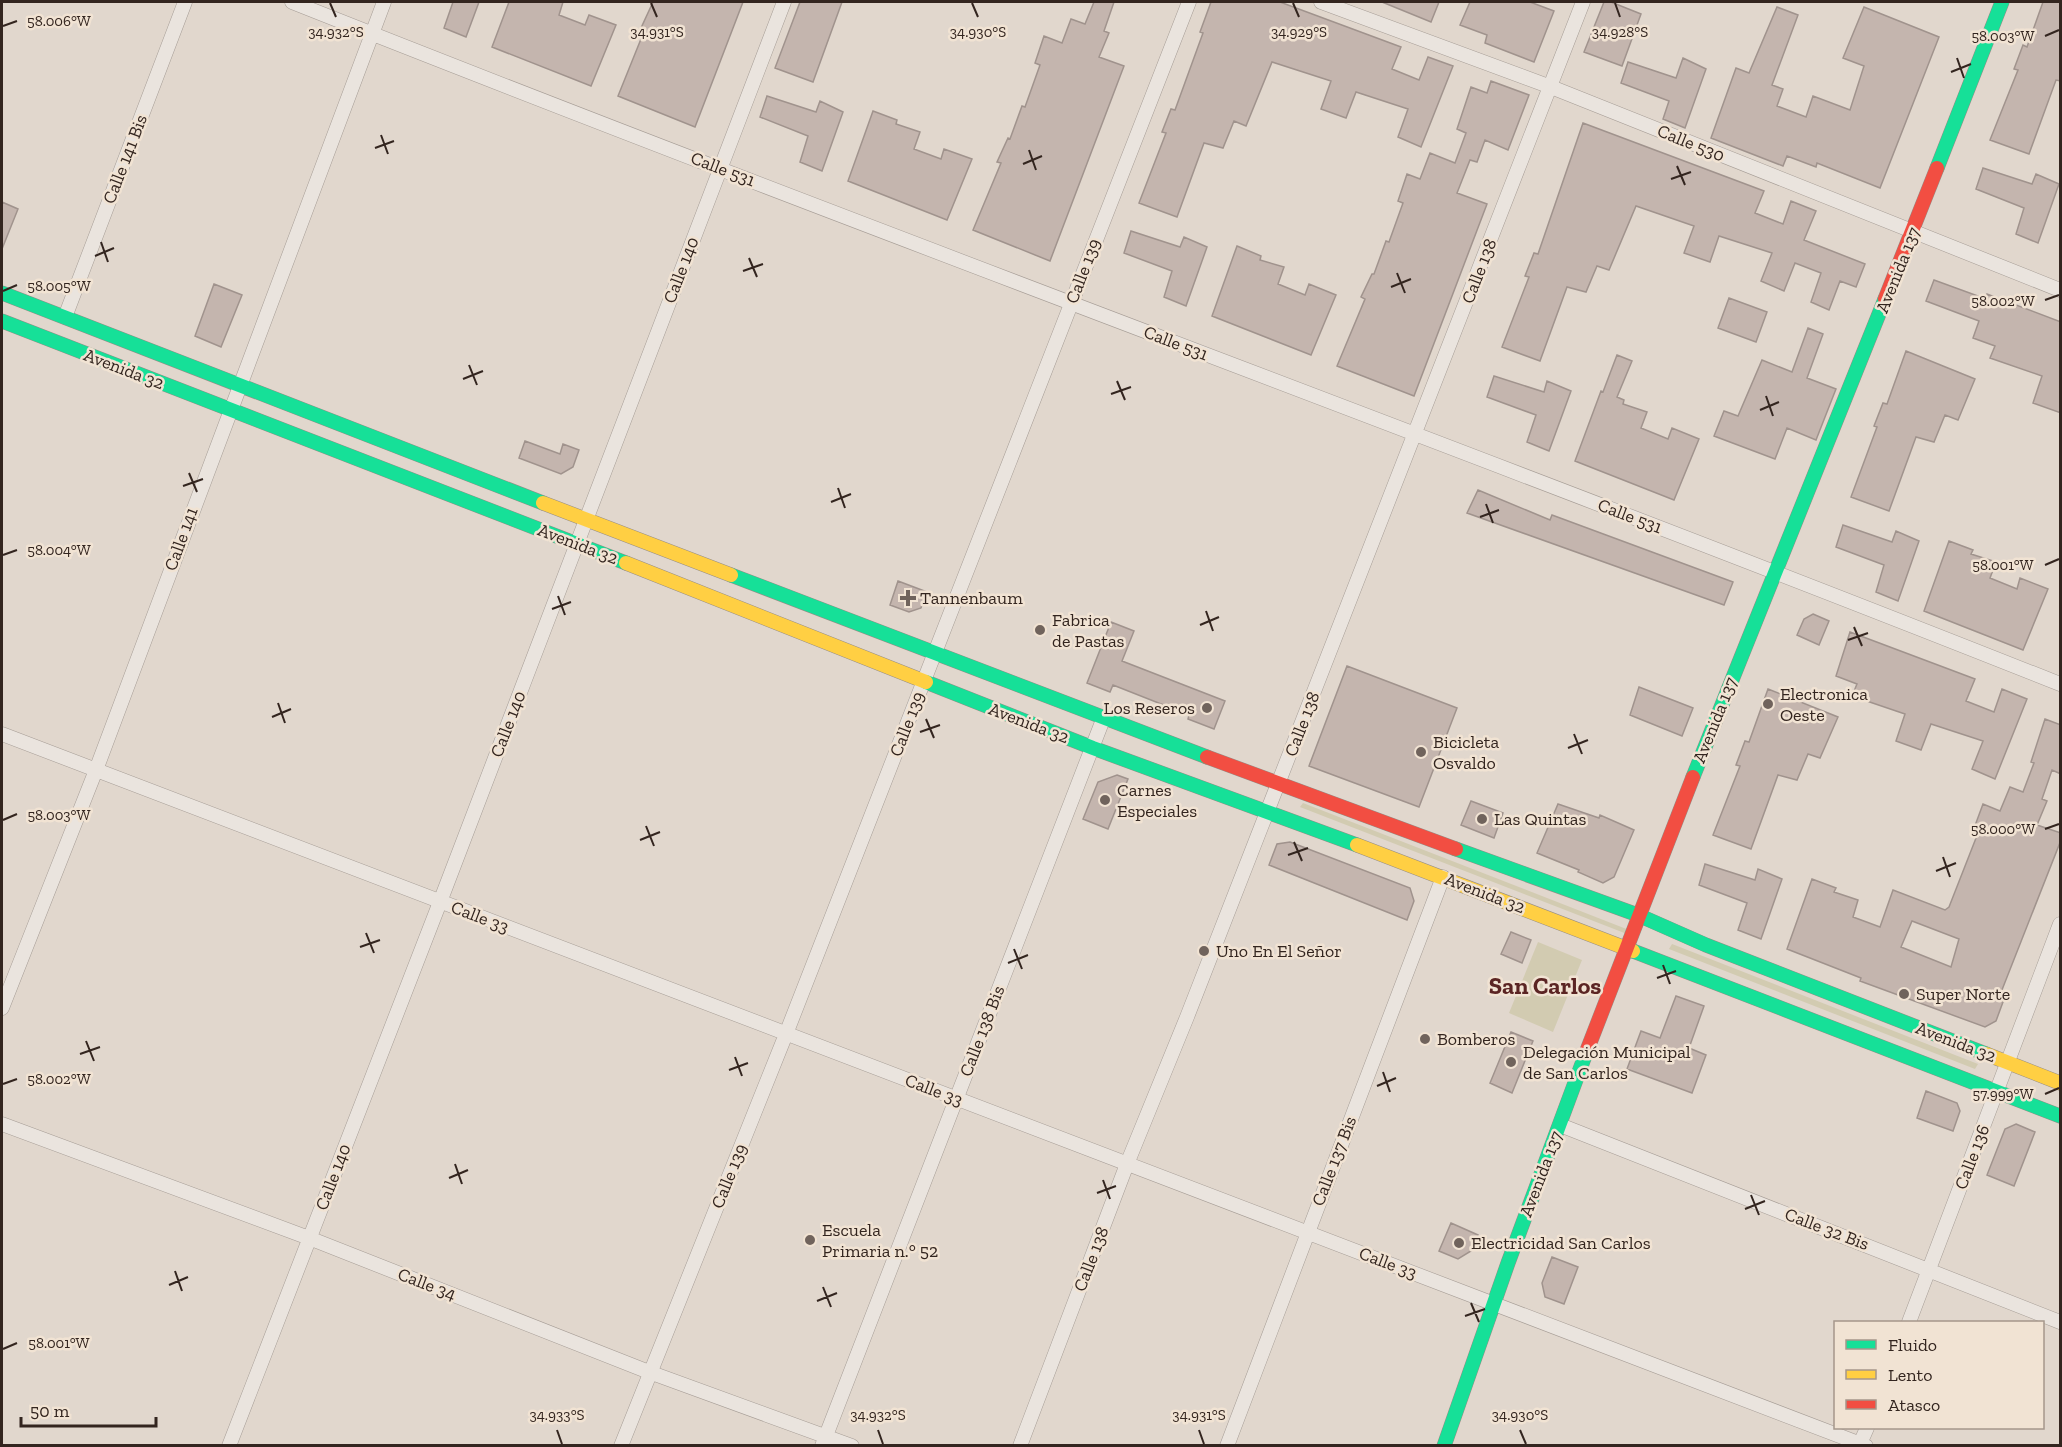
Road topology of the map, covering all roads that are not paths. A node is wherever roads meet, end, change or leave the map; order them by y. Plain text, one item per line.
1 (185, 2) edge
2 (292, 2) edge
3 (384, 2) edge
4 (784, 2) edge
5 (1189, 2) edge
6 (1321, 2) edge
7 (1583, 2) edge
8 (2002, 2) edge
9 (372, 33) junction
10 (1551, 87) junction
11 (720, 168) junction
12 (1913, 233) junction
13 (2061, 290) edge
14 (2, 293) edge
15 (1071, 303) junction
16 (64, 317) junction
17 (2, 321) edge
18 (238, 386) junction
19 (229, 410) junction
20 (1415, 435) junction
21 (587, 519) junction
22 (578, 544) junction
23 (1774, 571) junction
24 (934, 652) junction
25 (923, 681) junction
26 (2061, 684) edge
27 (1104, 717) junction
28 (2, 734) edge
29 (1093, 748) junction
30 (96, 770) junction
31 (1278, 783) junction
32 (1267, 810) junction
33 (1443, 877) junction
34 (440, 902) junction
35 (1638, 915) junction
36 (2061, 924) edge
37 (1625, 947) junction
38 (2, 1008) edge
39 (786, 1034) junction
40 (2008, 1063) junction
41 (2061, 1083) edge
42 (1997, 1091) junction
43 (955, 1098) junction
44 (2061, 1116) edge
45 (2, 1124) edge
46 (1560, 1125) junction
47 (1127, 1164) junction
48 (1306, 1232) junction
49 (309, 1238) junction
50 (1930, 1269) junction
51 (1492, 1302) junction
52 (1910, 1321) edge
53 (2061, 1322) edge
54 (650, 1372) junction
55 (1867, 1429) edge
56 (824, 1440) edge
57 (1862, 1445) edge
58 (228, 1446) edge
59 (621, 1446) edge
60 (852, 1446) edge
61 (1020, 1446) edge
62 (1227, 1446) edge
63 (1443, 1446) edge

1 - 16 street, Calle 141 Bis
2 - 9 street, Calle 531
3 - 9 street, Calle 141
4 - 11 street, Calle 140
5 - 15 street, Calle 139
6 - 10 street, Calle 530
7 - 10 street, Calle 138
8 - 12 main road, Avenida 137
9 - 11 street, Calle 531
9 - 18 street, Calle 141
10 - 12 street, Calle 530
10 - 20 street, Calle 138
11 - 15 street, Calle 531
11 - 21 street, Calle 140
12 - 13 street, Calle 530
12 - 23 main road, Avenida 137
14 - 16 main road, Avenida 32
15 - 20 street, Calle 531
15 - 24 street, Calle 139
16 - 18 main road, Avenida 32
17 - 19 main road, Avenida 32
18 - 19 street, Calle 141
18 - 21 main road, Avenida 32
19 - 22 main road, Avenida 32
19 - 30 street, Calle 141
20 - 23 street, Calle 531
20 - 31 street, Calle 138
21 - 22 street, Calle 140
21 - 24 main road, Avenida 32
22 - 25 main road, Avenida 32
22 - 34 street, Calle 140
23 - 26 street, Calle 531
23 - 35 main road, Avenida 137
24 - 25 street, Calle 139
24 - 27 main road, Avenida 32
25 - 29 main road, Avenida 32
25 - 39 street, Calle 139
27 - 29 street, Calle 138 Bis
27 - 31 main road, Avenida 32
28 - 30 street, Calle 33
29 - 32 main road, Avenida 32
29 - 43 street, Calle 138 Bis
30 - 34 street, Calle 33
30 - 38 street, Calle 141
31 - 32 street, Calle 138
31 - 35 main road, Avenida 32
32 - 33 main road, Avenida 32
32 - 47 street, Calle 138
33 - 37 main road, Avenida 32
33 - 48 street, Calle 137 Bis
34 - 39 street, Calle 33
34 - 49 street, Calle 140
35 - 37 main road, Avenida 137
35 - 40 main road, Avenida 32
36 - 40 street, Calle 136
37 - 42 main road, Avenida 32
37 - 46 main road, Avenida 137
39 - 43 street, Calle 33
39 - 54 street, Calle 139
40 - 41 main road, Avenida 32
40 - 42 street, Calle 136
42 - 44 main road, Avenida 32
42 - 50 street, Calle 136
43 - 47 street, Calle 33
43 - 56 street, Calle 138 Bis
45 - 49 street, Calle 34
46 - 50 street, Calle 32 Bis
46 - 51 main road, Avenida 137
47 - 48 street, Calle 33
47 - 61 street, Calle 138
48 - 51 street, Calle 33
48 - 62 street, Calle 137 Bis
49 - 54 street, Calle 34
49 - 58 street, Calle 140
50 - 52 street, Calle 136
50 - 53 street, Calle 32 Bis
51 - 57 street, Calle 33
51 - 63 main road, Avenida 137
54 - 56 street, Calle 34
54 - 59 street, Calle 139
55 - 57 street
56 - 60 street, Calle 34

